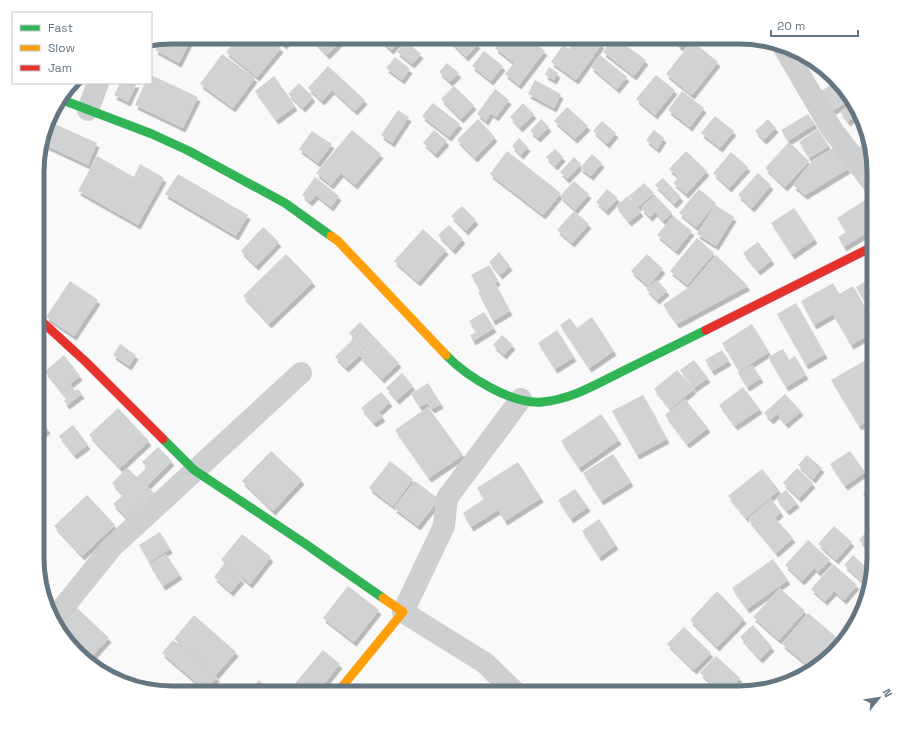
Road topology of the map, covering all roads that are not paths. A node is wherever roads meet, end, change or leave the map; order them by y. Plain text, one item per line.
1 (788, 54) edge
2 (98, 84) edge
3 (66, 101) edge
4 (88, 110) junction
5 (867, 176) edge
6 (867, 249) edge
7 (44, 324) edge
8 (301, 373) dead end
9 (521, 399) junction
10 (194, 470) junction
11 (403, 612) junction
12 (57, 614) edge
13 (343, 686) edge
14 (509, 686) edge

1 - 5 street
2 - 4 street
3 - 4 main road
4 - 9 main road
6 - 9 main road
7 - 10 main road
8 - 10 street
9 - 11 street
10 - 11 main road
10 - 12 street
11 - 13 main road
11 - 14 street

